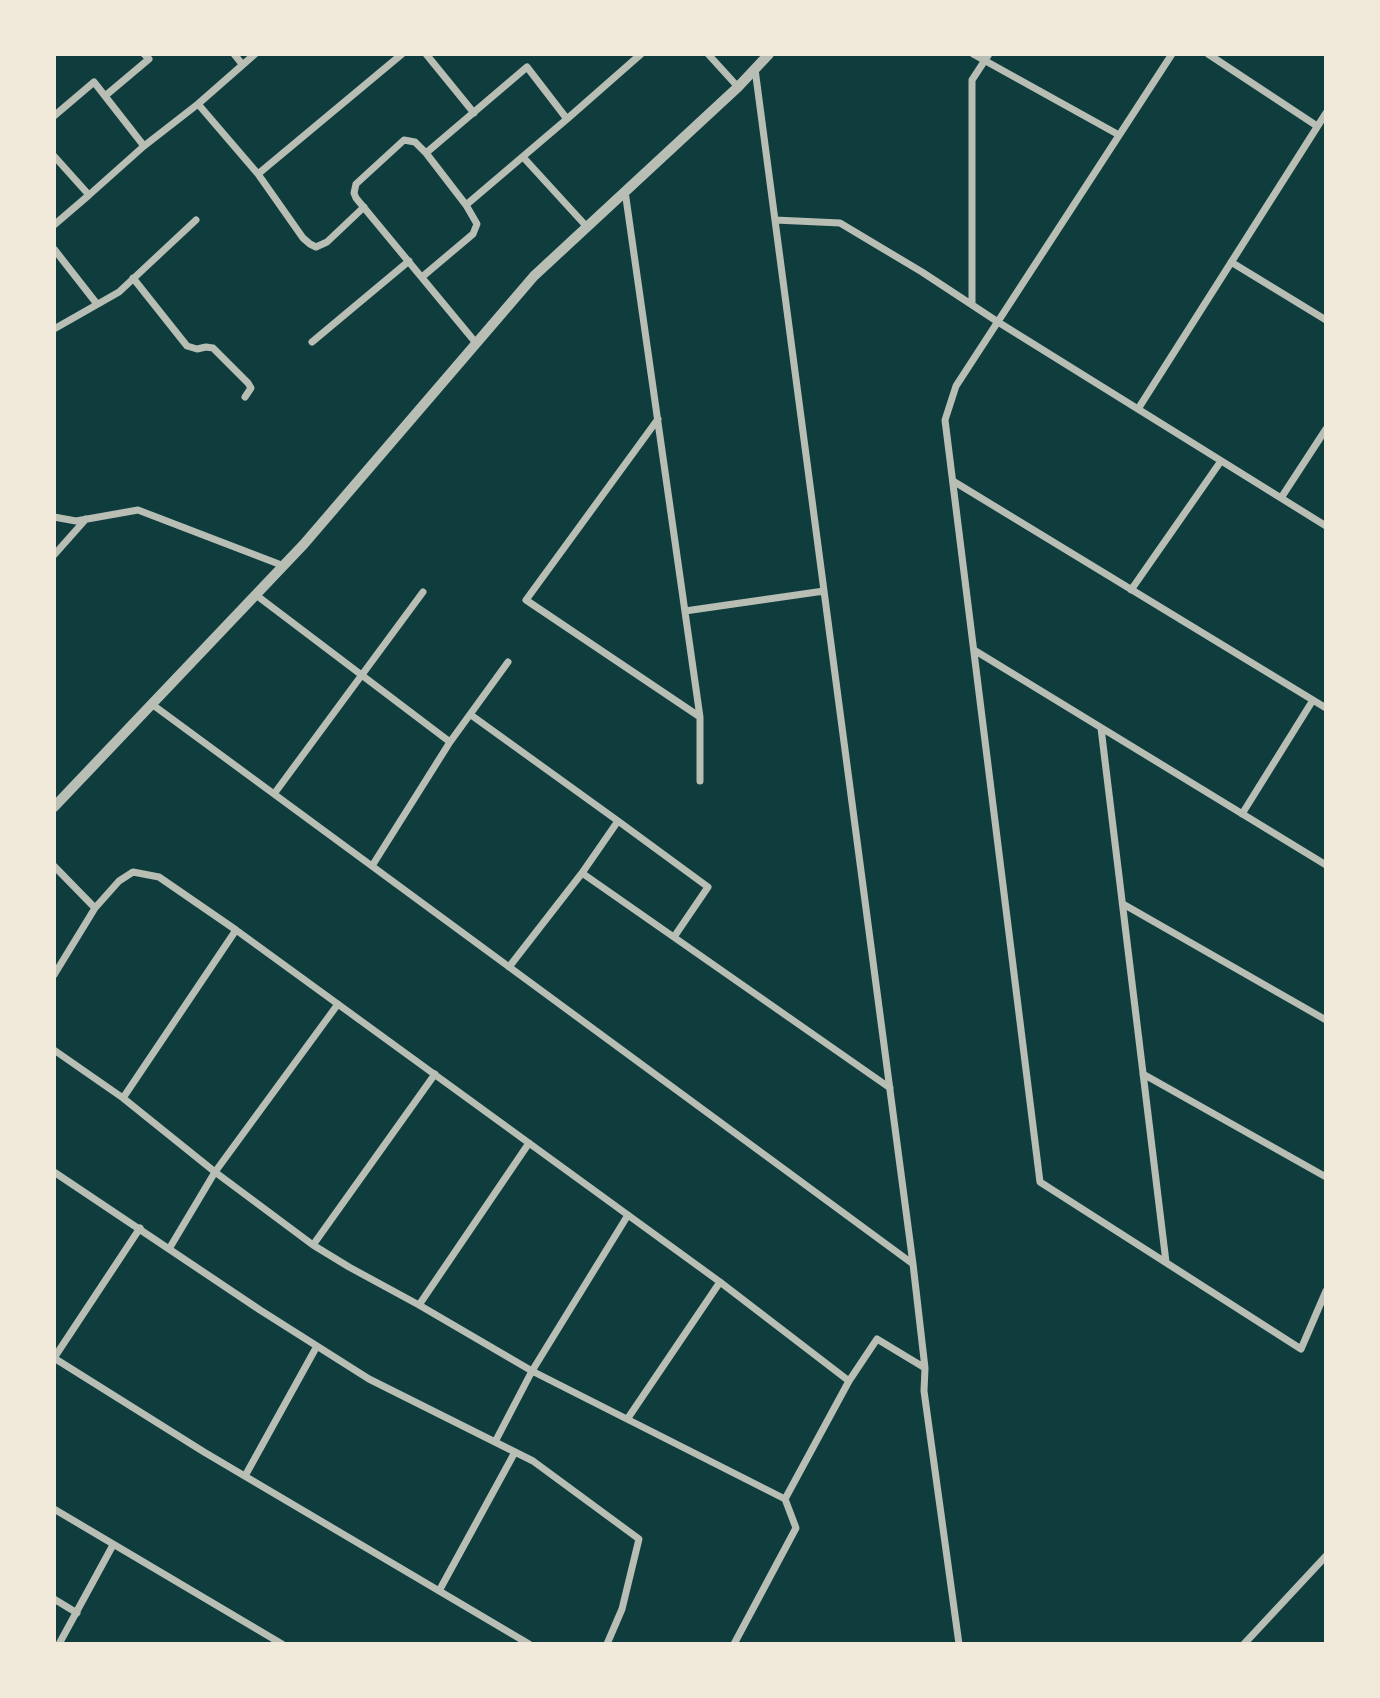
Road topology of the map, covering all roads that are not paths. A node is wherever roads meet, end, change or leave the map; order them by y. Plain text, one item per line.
1 (234, 54) edge
2 (255, 54) edge
3 (402, 54) edge
4 (426, 54) edge
5 (641, 54) edge
6 (708, 54) edge
7 (769, 54) edge
8 (973, 54) edge
9 (1172, 54) edge
10 (1208, 54) edge
11 (149, 56) edge
12 (987, 57) edge
13 (242, 64) junction
14 (755, 69) junction
15 (738, 87) junction
16 (105, 96) junction
17 (198, 104) junction
18 (474, 113) junction
19 (1326, 113) edge
20 (54, 116) edge
21 (567, 118) junction
22 (1317, 126) junction
23 (1119, 135) junction
24 (145, 146) junction
25 (426, 153) junction
26 (54, 156) edge
27 (523, 157) junction
28 (258, 174) junction
29 (625, 191) junction
30 (89, 195) junction
31 (466, 205) junction
32 (364, 207) junction
33 (196, 220) dead end
34 (775, 220) junction
35 (54, 225) edge
36 (587, 226) junction
37 (54, 249) edge
38 (409, 261) junction
39 (1231, 262) junction
40 (422, 277) junction
41 (133, 278) junction
42 (97, 304) junction
43 (972, 304) junction
44 (1326, 320) edge
45 (998, 322) junction
46 (54, 329) edge
47 (312, 342) dead end
48 (476, 343) junction
49 (244, 397) dead end
50 (1138, 409) junction
51 (657, 419) junction
52 (1326, 429) edge
53 (1221, 461) junction
54 (953, 481) junction
55 (1281, 498) junction
56 (54, 517) edge
57 (86, 519) junction
58 (1326, 526) edge
59 (54, 555) edge
60 (284, 566) junction
61 (1131, 590) junction
62 (824, 591) junction
63 (423, 592) dead end
64 (256, 595) junction
65 (685, 611) junction
66 (974, 650) junction
67 (508, 662) dead end
68 (361, 676) junction
69 (1313, 701) junction
70 (153, 705) junction
71 (1326, 708) edge
72 (471, 715) junction
73 (700, 717) junction
74 (1101, 728) junction
75 (450, 742) junction
76 (700, 781) dead end
77 (274, 794) junction
78 (54, 807) edge
79 (1242, 814) junction
80 (618, 821) junction
81 (1326, 865) edge
82 (54, 866) edge
83 (372, 866) junction
84 (582, 873) junction
85 (1122, 904) junction
86 (95, 908) junction
87 (236, 930) junction
88 (674, 937) junction
89 (509, 967) junction
90 (54, 975) edge
91 (338, 1004) junction
92 (1326, 1020) edge
93 (54, 1050) edge
94 (435, 1074) junction
95 (1143, 1074) junction
96 (890, 1088) junction
97 (123, 1098) junction
98 (529, 1143) junction
99 (215, 1171) junction
100 (54, 1172) edge
101 (1326, 1177) edge
102 (628, 1215) junction
103 (140, 1228) junction
104 (313, 1245) junction
105 (169, 1249) junction
106 (1166, 1262) junction
107 (913, 1264) junction
108 (720, 1282) junction
109 (1326, 1291) edge
110 (419, 1305) junction
111 (317, 1346) junction
112 (54, 1358) edge
113 (925, 1368) junction
114 (533, 1371) junction
115 (849, 1381) junction
116 (628, 1418) junction
117 (495, 1442) junction
118 (514, 1452) junction
119 (245, 1476) junction
120 (785, 1499) junction
121 (54, 1509) edge
122 (113, 1545) junction
123 (1326, 1556) edge
124 (439, 1591) junction
125 (54, 1599) edge
126 (77, 1613) junction
127 (60, 1641) edge
128 (70, 1644) edge
129 (282, 1644) edge
130 (529, 1644) edge
131 (607, 1644) edge
132 (734, 1644) edge
133 (960, 1644) edge
134 (1244, 1644) edge

1 - 13 street
2 - 13 street
3 - 28 street
4 - 18 street
5 - 21 street
6 - 15 street
7 - 14 street
8 - 12 street
9 - 23 street
10 - 22 street
11 - 16 street
12 - 23 street
12 - 43 street
13 - 17 street
14 - 15 street
14 - 34 street
15 - 29 street
16 - 20 street
16 - 24 street
17 - 24 street
17 - 28 street
18 - 21 street
18 - 25 street
19 - 22 street
21 - 27 street
22 - 39 street
23 - 45 street
24 - 30 street
25 - 31 street
25 - 32 street
26 - 30 street
27 - 31 street
27 - 36 street
28 - 32 street
29 - 36 street
29 - 51 street
30 - 35 street
31 - 40 street
32 - 38 street
33 - 41 street
34 - 43 street
34 - 62 street
36 - 48 street
37 - 42 street
38 - 40 street
38 - 47 street
39 - 44 street
39 - 50 street
40 - 48 street
41 - 42 street
41 - 49 street
42 - 46 street
43 - 45 street
45 - 50 street
45 - 54 street
48 - 60 street
50 - 53 street
51 - 65 street
51 - 73 street
52 - 55 street
53 - 55 street
53 - 61 street
54 - 61 street
54 - 66 street
55 - 58 street
56 - 57 street
57 - 59 street
57 - 60 street
60 - 64 street
61 - 69 street
62 - 65 street
62 - 96 street
63 - 68 street
64 - 68 street
64 - 70 street
65 - 73 street
66 - 74 street
66 - 106 street
67 - 72 street
68 - 75 street
68 - 77 street
69 - 71 street
69 - 79 street
70 - 77 street
70 - 78 street
72 - 75 street
72 - 80 street
73 - 76 street
74 - 79 street
74 - 85 street
75 - 83 street
77 - 83 street
79 - 81 street
80 - 84 street
80 - 88 street
82 - 86 street
83 - 89 street
84 - 88 street
84 - 89 street
85 - 92 street
85 - 95 street
86 - 87 street
86 - 90 street
87 - 91 street
87 - 97 street
88 - 96 street
89 - 107 street
91 - 94 street
91 - 99 street
93 - 97 street
94 - 98 street
94 - 104 street
95 - 101 street
95 - 106 street
96 - 107 street
97 - 99 street
98 - 102 street
98 - 110 street
99 - 104 street
99 - 105 street
100 - 103 street
102 - 108 street
102 - 114 street
103 - 105 street
103 - 112 street
104 - 110 street
105 - 111 street
106 - 109 street
107 - 113 street
108 - 115 street
108 - 116 street
110 - 114 street
111 - 117 street
111 - 119 street
112 - 119 street
113 - 115 street
113 - 133 street
114 - 116 street
114 - 117 street
115 - 120 street
116 - 120 street
117 - 118 street
118 - 124 street
118 - 131 street
119 - 124 street
120 - 132 street
121 - 122 street
122 - 126 street
122 - 129 street
123 - 134 street
124 - 130 street
125 - 126 street
126 - 127 street
127 - 128 street

